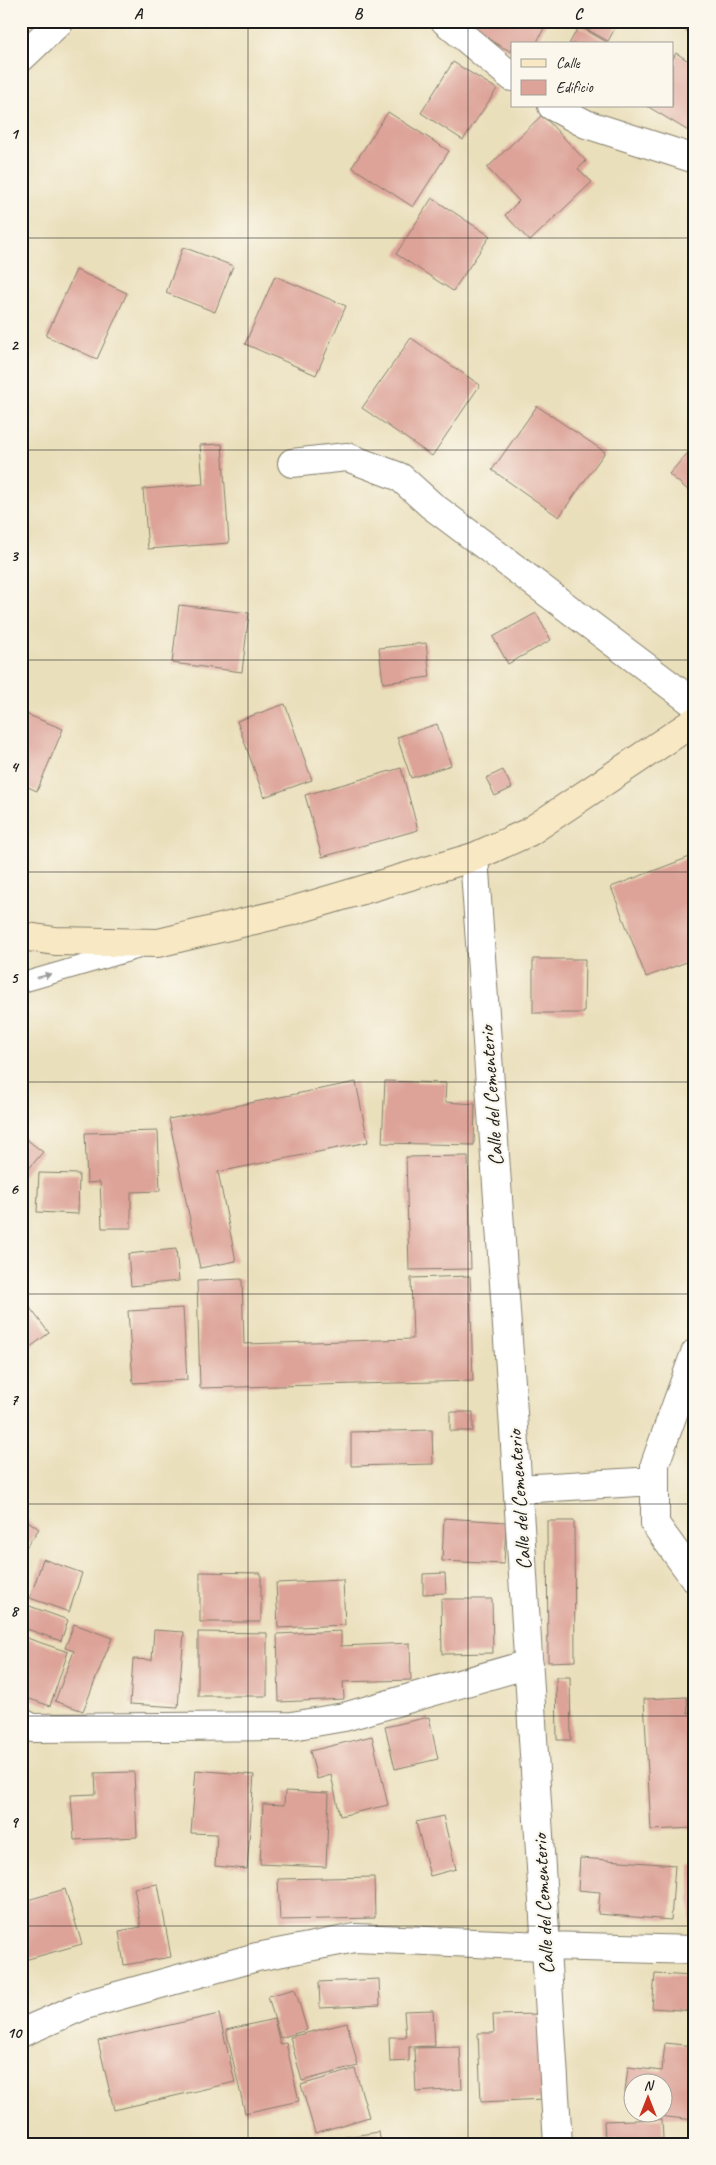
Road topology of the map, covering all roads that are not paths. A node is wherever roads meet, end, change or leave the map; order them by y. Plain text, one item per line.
1 (60, 21) edge
2 (445, 21) edge
3 (21, 58) edge
4 (511, 76) edge
5 (556, 108) edge
6 (695, 159) edge
7 (292, 464) dead end
8 (695, 704) edge
9 (695, 721) edge
10 (474, 857) junction
11 (21, 936) edge
12 (55, 941) junction
13 (158, 943) junction
14 (21, 948) edge
15 (21, 983) edge
16 (695, 1352) edge
17 (655, 1481) junction
18 (518, 1489) junction
19 (695, 1579) edge
20 (529, 1664) junction
21 (25, 1732) edge
22 (546, 1946) junction
23 (695, 1950) edge
24 (21, 2033) edge
25 (558, 2144) edge

1 - 3 street
2 - 4 street
5 - 6 street
7 - 8 street
9 - 10 main road
10 - 13 main road
10 - 18 street, Calle del Cementerio
11 - 12 main road
12 - 13 main road
12 - 14 lane
15 -> 13 lane
16 - 17 street
17 - 18 street
17 - 19 street
18 - 20 street, Calle del Cementerio
20 - 21 street
20 - 22 street, Calle del Cementerio
22 - 23 street
22 - 24 street
22 - 25 street, Calle del Cementerio

